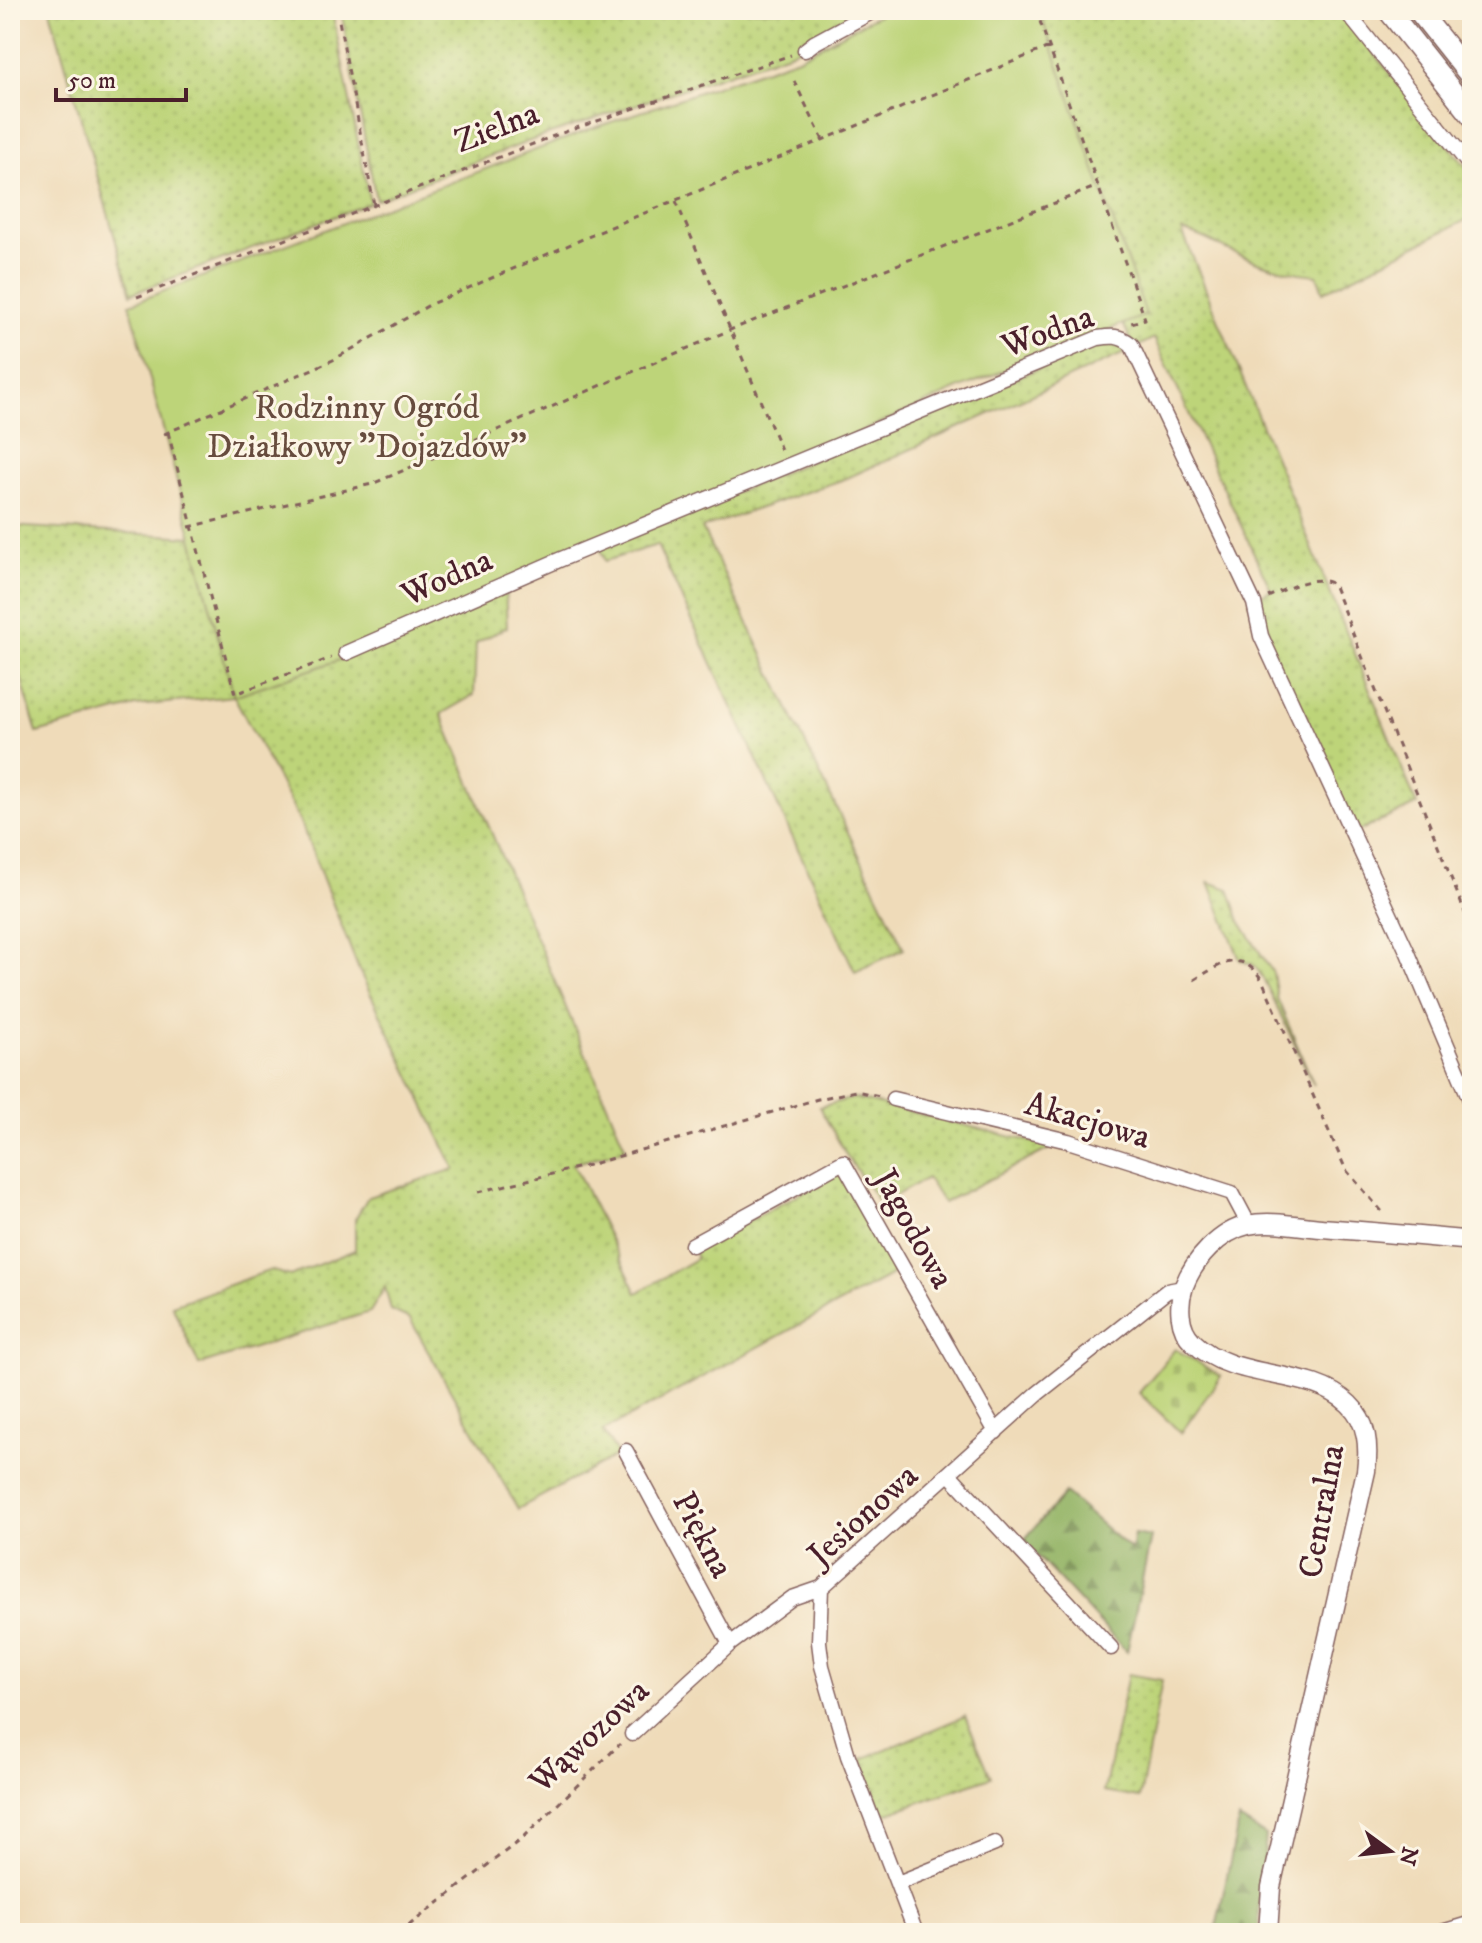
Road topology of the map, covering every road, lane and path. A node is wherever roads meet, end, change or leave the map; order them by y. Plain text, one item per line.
1 (337, 10) edge
2 (875, 10) edge
3 (1036, 10) edge
4 (1345, 10) edge
5 (1388, 10) edge
6 (1418, 10) edge
7 (1049, 47) junction
8 (805, 50) joint
9 (1472, 78) edge
10 (794, 81) dead end
11 (1472, 116) edge
12 (824, 142) junction
13 (1472, 168) edge
14 (1098, 186) junction
15 (676, 201) junction
16 (374, 205) junction
17 (137, 297) dead end
18 (730, 330) junction
19 (1131, 344) junction
20 (788, 467) junction
21 (190, 527) junction
22 (1254, 603) junction
23 (346, 653) joint
24 (1472, 930) edge
25 (1194, 980) dead end
26 (893, 1099) joint
27 (1472, 1104) edge
28 (478, 1192) dead end
29 (1249, 1225) junction
30 (1404, 1235) junction
31 (1472, 1241) edge
32 (692, 1245) dead end
33 (1183, 1288) junction
34 (996, 1432) junction
35 (626, 1451) dead end
36 (950, 1475) junction
37 (821, 1588) junction
38 (730, 1644) junction
39 (1111, 1648) dead end
40 (632, 1734) joint
41 (995, 1844) dead end
42 (898, 1883) junction
43 (1472, 1923) edge
44 (399, 1933) edge
45 (916, 1933) edge
46 (1268, 1933) edge
47 (1439, 1933) edge

1 - 16 path
2 - 8 street
3 - 7 path
4 - 13 street
5 - 11 main road
6 - 9 main road
7 - 12 path
7 - 14 path
8 - 16 path, Zielna
10 - 12 path
12 - 15 path
14 - 18 path
14 - 19 path
15 - 18 path
15 - 21 path
16 - 17 path, Zielna
18 - 20 path
18 - 21 path
19 - 20 street, Wodna
19 - 22 street, Wodna
20 - 23 street, Wodna
21 - 23 path
22 - 24 path
22 - 27 street, Wodna
25 - 30 path
26 - 28 path
26 - 29 street, Akacjowa
29 - 30 street
29 - 33 street
30 - 31 street
32 - 34 street, Jagodowa
33 - 34 street, Jesionowa
33 - 46 street, Centralna
34 - 36 street, Jesionowa
35 - 38 street, Piękna
36 - 37 street, Jesionowa
36 - 39 street
37 - 38 street, Wąwozowa
37 - 42 street, Jesionowa
38 - 40 street, Wąwozowa
40 - 44 path, Wąwozowa
41 - 42 street
42 - 45 street, Jesionowa
43 - 47 street

